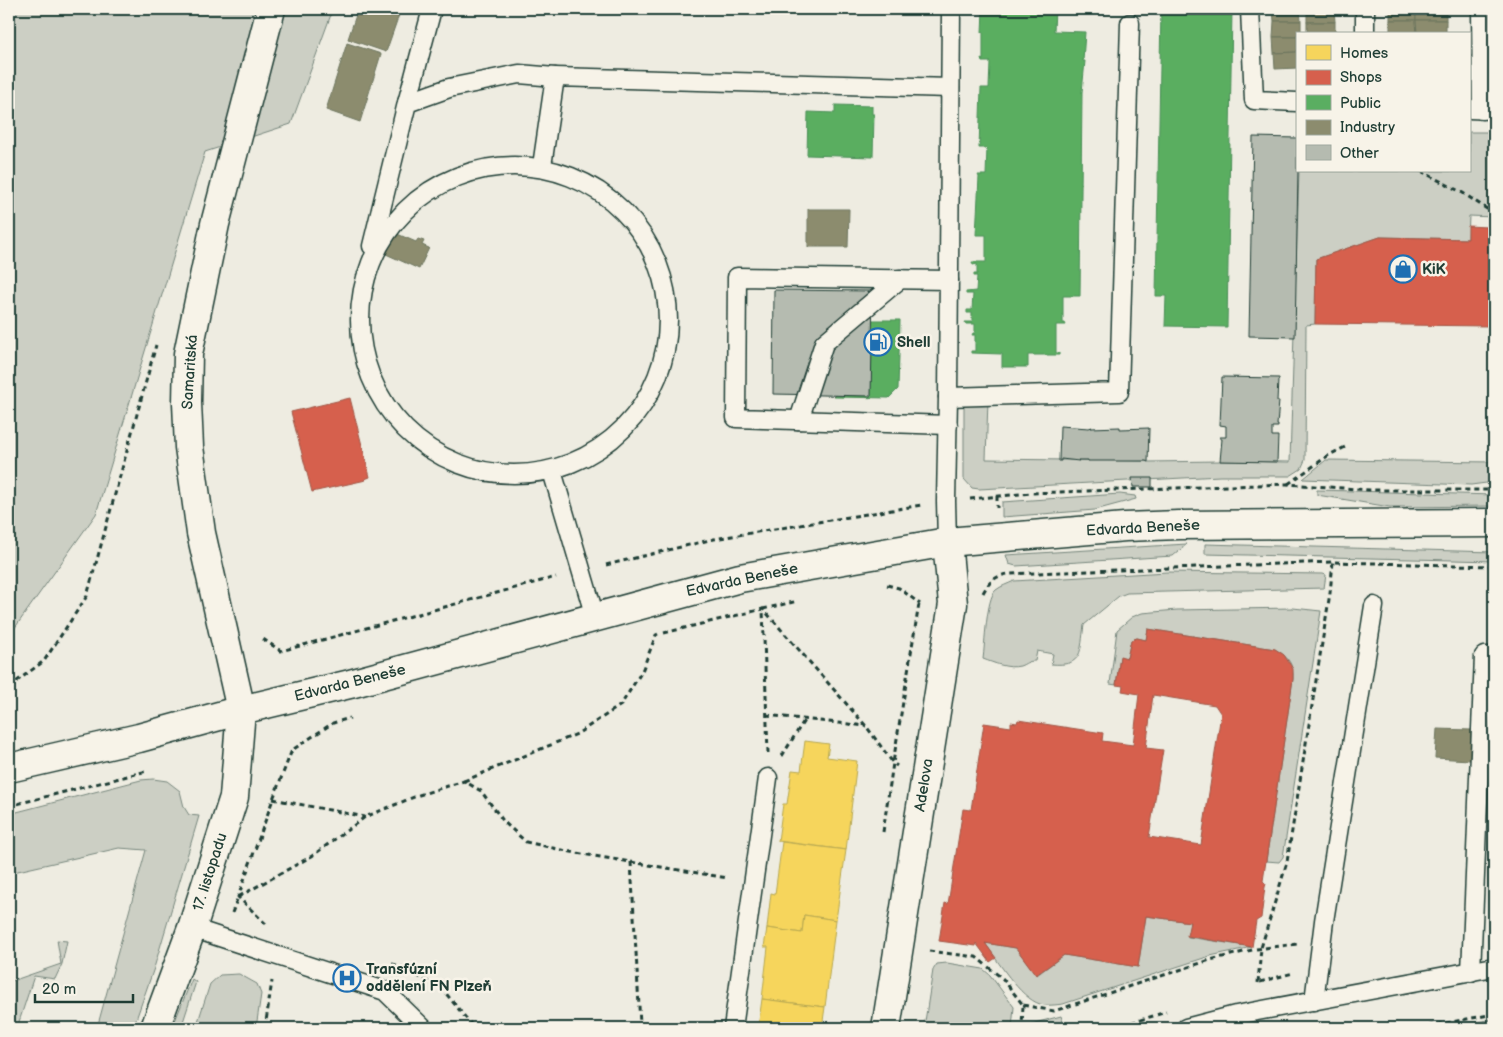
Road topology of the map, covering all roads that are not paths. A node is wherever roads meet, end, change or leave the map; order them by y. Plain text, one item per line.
1 (271, 9) edge
2 (432, 9) edge
3 (951, 9) edge
4 (1250, 9) edge
5 (1365, 9) edge
6 (1481, 9) edge
7 (1130, 23) dead end
8 (1366, 32) edge
9 (555, 77) junction
10 (950, 88) junction
11 (1296, 102) edge
12 (407, 103) junction
13 (1482, 110) edge
14 (542, 166) junction
15 (368, 265) junction
16 (900, 279) junction
17 (949, 280) junction
18 (948, 397) junction
19 (799, 420) junction
20 (948, 425) junction
21 (552, 471) junction
22 (1494, 523) edge
23 (947, 542) junction
24 (1374, 606) dead end
25 (595, 617) junction
26 (1494, 656) edge
27 (241, 710) junction
28 (9, 768) edge
29 (768, 778) road end
30 (192, 928) junction
31 (1494, 967) edge
32 (1471, 972) junction
33 (1314, 1001) junction
34 (156, 1028) edge
35 (423, 1028) edge
36 (734, 1028) edge
37 (886, 1028) edge
38 (1186, 1028) edge

1 - 27 street, Samaritská
2 - 12 lane
3 - 10 lane
4 - 11 lane
5 - 8 lane
6 - 13 lane
7 - 18 lane
9 - 10 lane
9 - 12 lane
9 - 14 lane
10 - 17 lane
12 - 15 lane
14 - 15 lane
14 - 21 lane
15 - 21 lane
16 - 17 lane
16 - 19 lane
16 - 19 lane
17 - 18 lane
18 - 20 lane
19 - 20 lane
20 - 23 lane
21 - 25 lane
22 - 23 street, Edvarda Beneše
23 - 25 street, Edvarda Beneše
23 - 37 street, Adelova
24 - 33 lane
25 - 27 street, Edvarda Beneše
26 - 32 lane
27 - 28 street, Edvarda Beneše
27 - 30 street, 17. listopadu
29 - 36 lane
30 - 34 street, 17. listopadu
30 - 35 lane
31 - 32 lane
32 - 33 lane
33 - 38 lane

